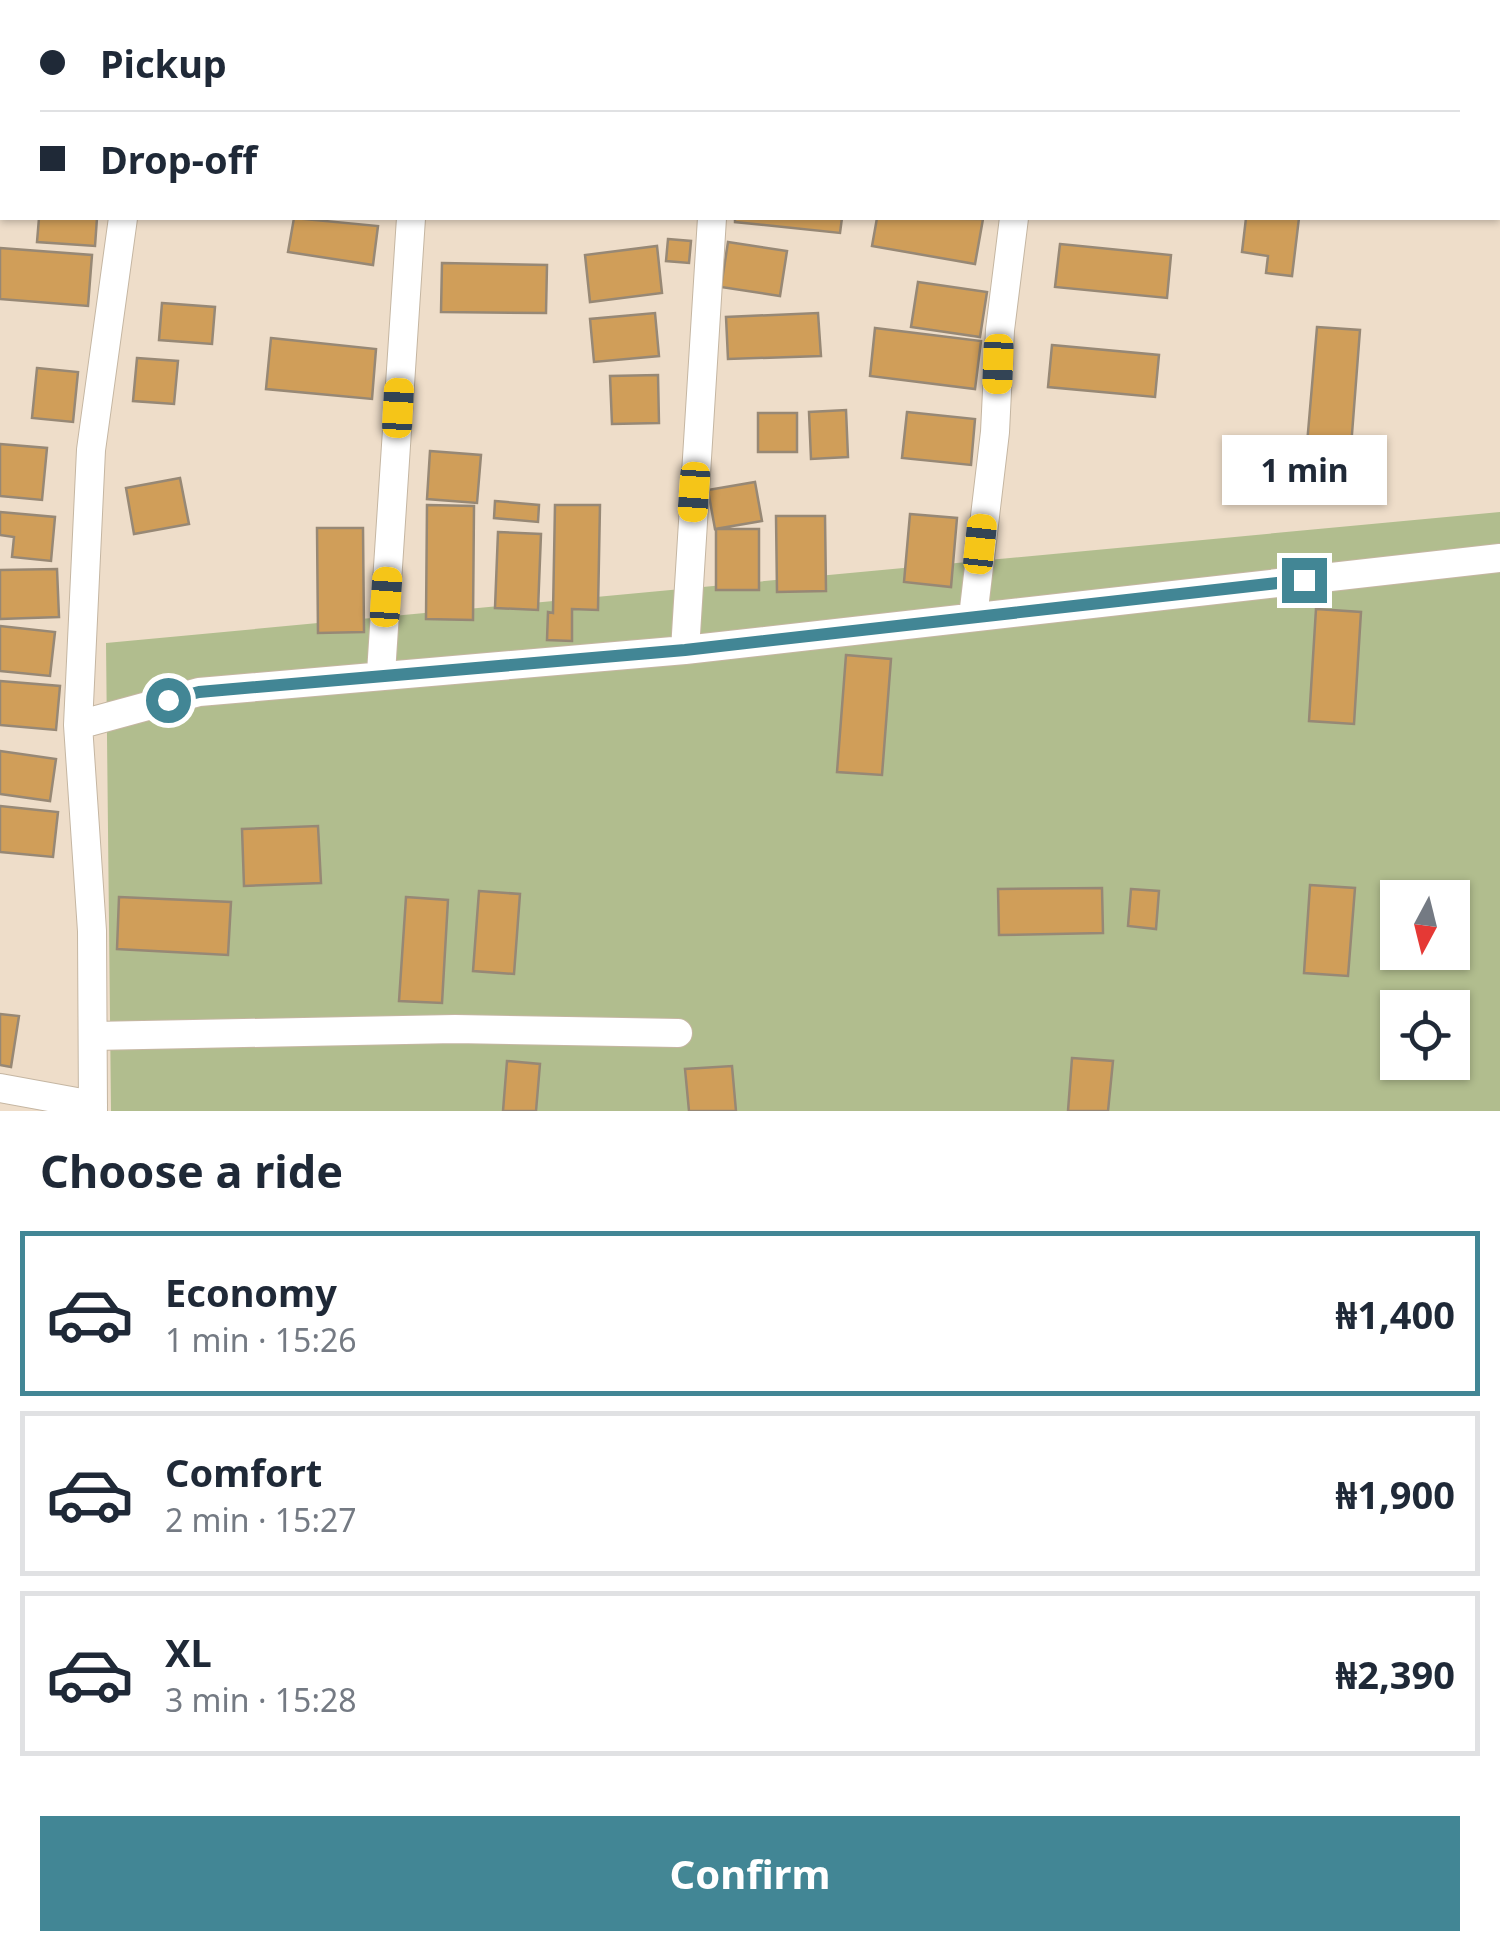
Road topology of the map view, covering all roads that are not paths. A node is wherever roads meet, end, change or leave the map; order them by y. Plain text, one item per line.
1 (123, 220) edge
2 (410, 220) edge
3 (712, 220) edge
4 (1014, 220) edge
5 (1500, 558) edge
6 (973, 617) junction
7 (685, 650) junction
8 (382, 673) junction
9 (78, 725) junction
10 (678, 1033) dead end
11 (93, 1036) junction
12 (0, 1088) edge
13 (93, 1108) edge

1 - 9 street
2 - 8 street
3 - 7 street
4 - 6 street
5 - 6 street
6 - 7 street
7 - 8 street
8 - 9 street
9 - 11 street
10 - 11 street
11 - 13 street
12 - 13 street

